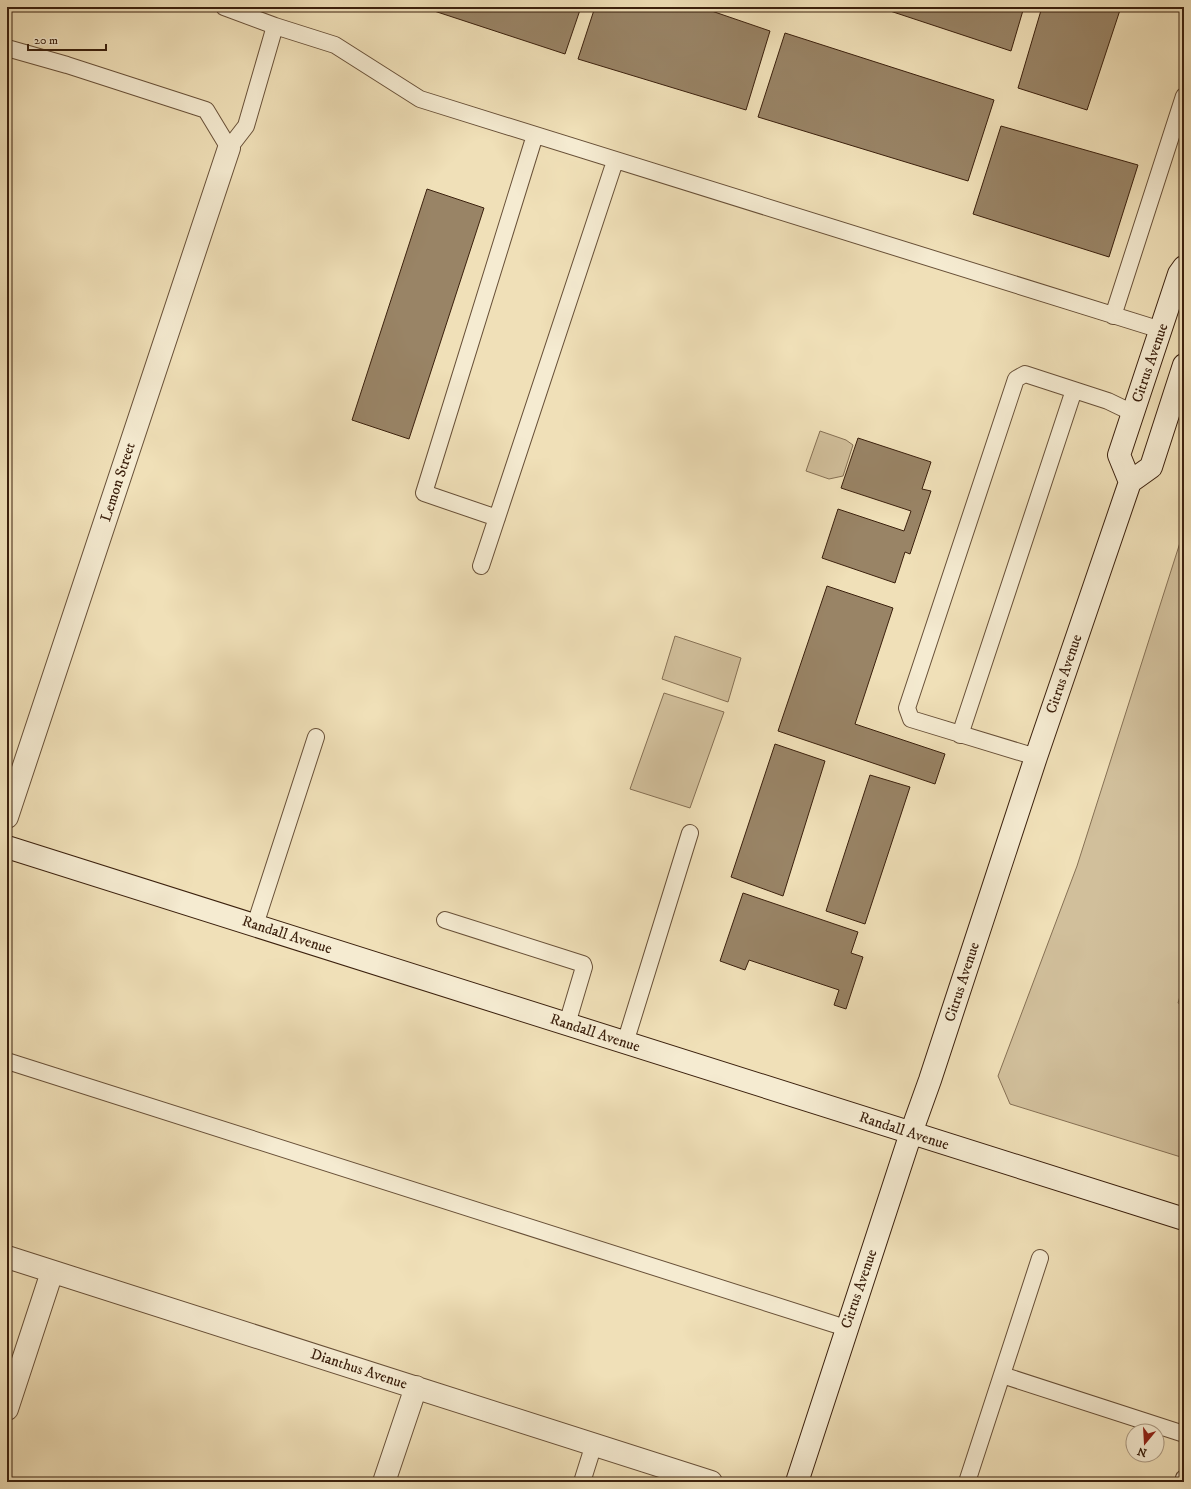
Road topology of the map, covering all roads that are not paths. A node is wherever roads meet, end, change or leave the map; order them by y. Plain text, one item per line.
1 (224, 7) edge
2 (275, 26) junction
3 (7, 48) edge
4 (1184, 96) edge
5 (535, 135) junction
6 (229, 148) junction
7 (615, 161) junction
8 (1184, 267) edge
9 (1113, 316) junction
10 (1160, 330) junction
11 (1184, 365) edge
12 (1074, 390) junction
13 (1133, 413) junction
14 (1130, 482) junction
15 (497, 518) junction
16 (481, 566) dead end
17 (960, 734) junction
18 (316, 737) dead end
19 (1036, 757) junction
20 (7, 817) edge
21 (690, 833) dead end
22 (7, 846) edge
23 (445, 920) dead end
24 (255, 925) junction
25 (567, 1024) junction
26 (625, 1043) junction
27 (7, 1061) edge
28 (911, 1133) junction
29 (1184, 1220) edge
30 (7, 1257) edge
31 (1040, 1258) dead end
32 (52, 1272) junction
33 (846, 1328) junction
34 (1002, 1375) junction
35 (416, 1387) junction
36 (7, 1409) edge
37 (1184, 1434) edge
38 (594, 1444) junction
39 (1184, 1478) edge
40 (384, 1482) edge
41 (582, 1482) edge
42 (711, 1482) edge
43 (797, 1482) edge
44 (968, 1482) edge
45 (1183, 1482) edge

1 - 2 lane
2 - 5 lane
2 - 6 lane
3 - 6 lane
4 - 9 lane
5 - 7 lane
5 - 15 lane
6 - 20 street, Lemon Street
7 - 9 lane
7 - 15 lane
8 - 10 street, Citrus Avenue
9 - 10 lane
10 - 13 street, Citrus Avenue
11 - 14 street
12 - 13 lane
12 - 17 lane
12 - 17 lane
13 - 14 street, Citrus Avenue
14 - 19 street, Citrus Avenue
15 - 16 lane
17 - 19 lane
18 - 24 lane
19 - 28 street, Citrus Avenue
21 - 26 lane
22 - 24 street, Randall Avenue
23 - 25 lane
24 - 25 street, Randall Avenue
25 - 26 street, Randall Avenue
26 - 28 street, Randall Avenue
27 - 33 lane
28 - 29 street, Randall Avenue
28 - 33 street, Citrus Avenue
30 - 32 street, Dianthus Avenue
31 - 34 lane
32 - 35 street, Dianthus Avenue
32 - 36 street
33 - 43 street, Citrus Avenue
34 - 37 lane
34 - 44 lane
35 - 38 street, Dianthus Avenue
35 - 40 street
38 - 41 lane
38 - 42 street, Dianthus Avenue
39 - 45 lane

